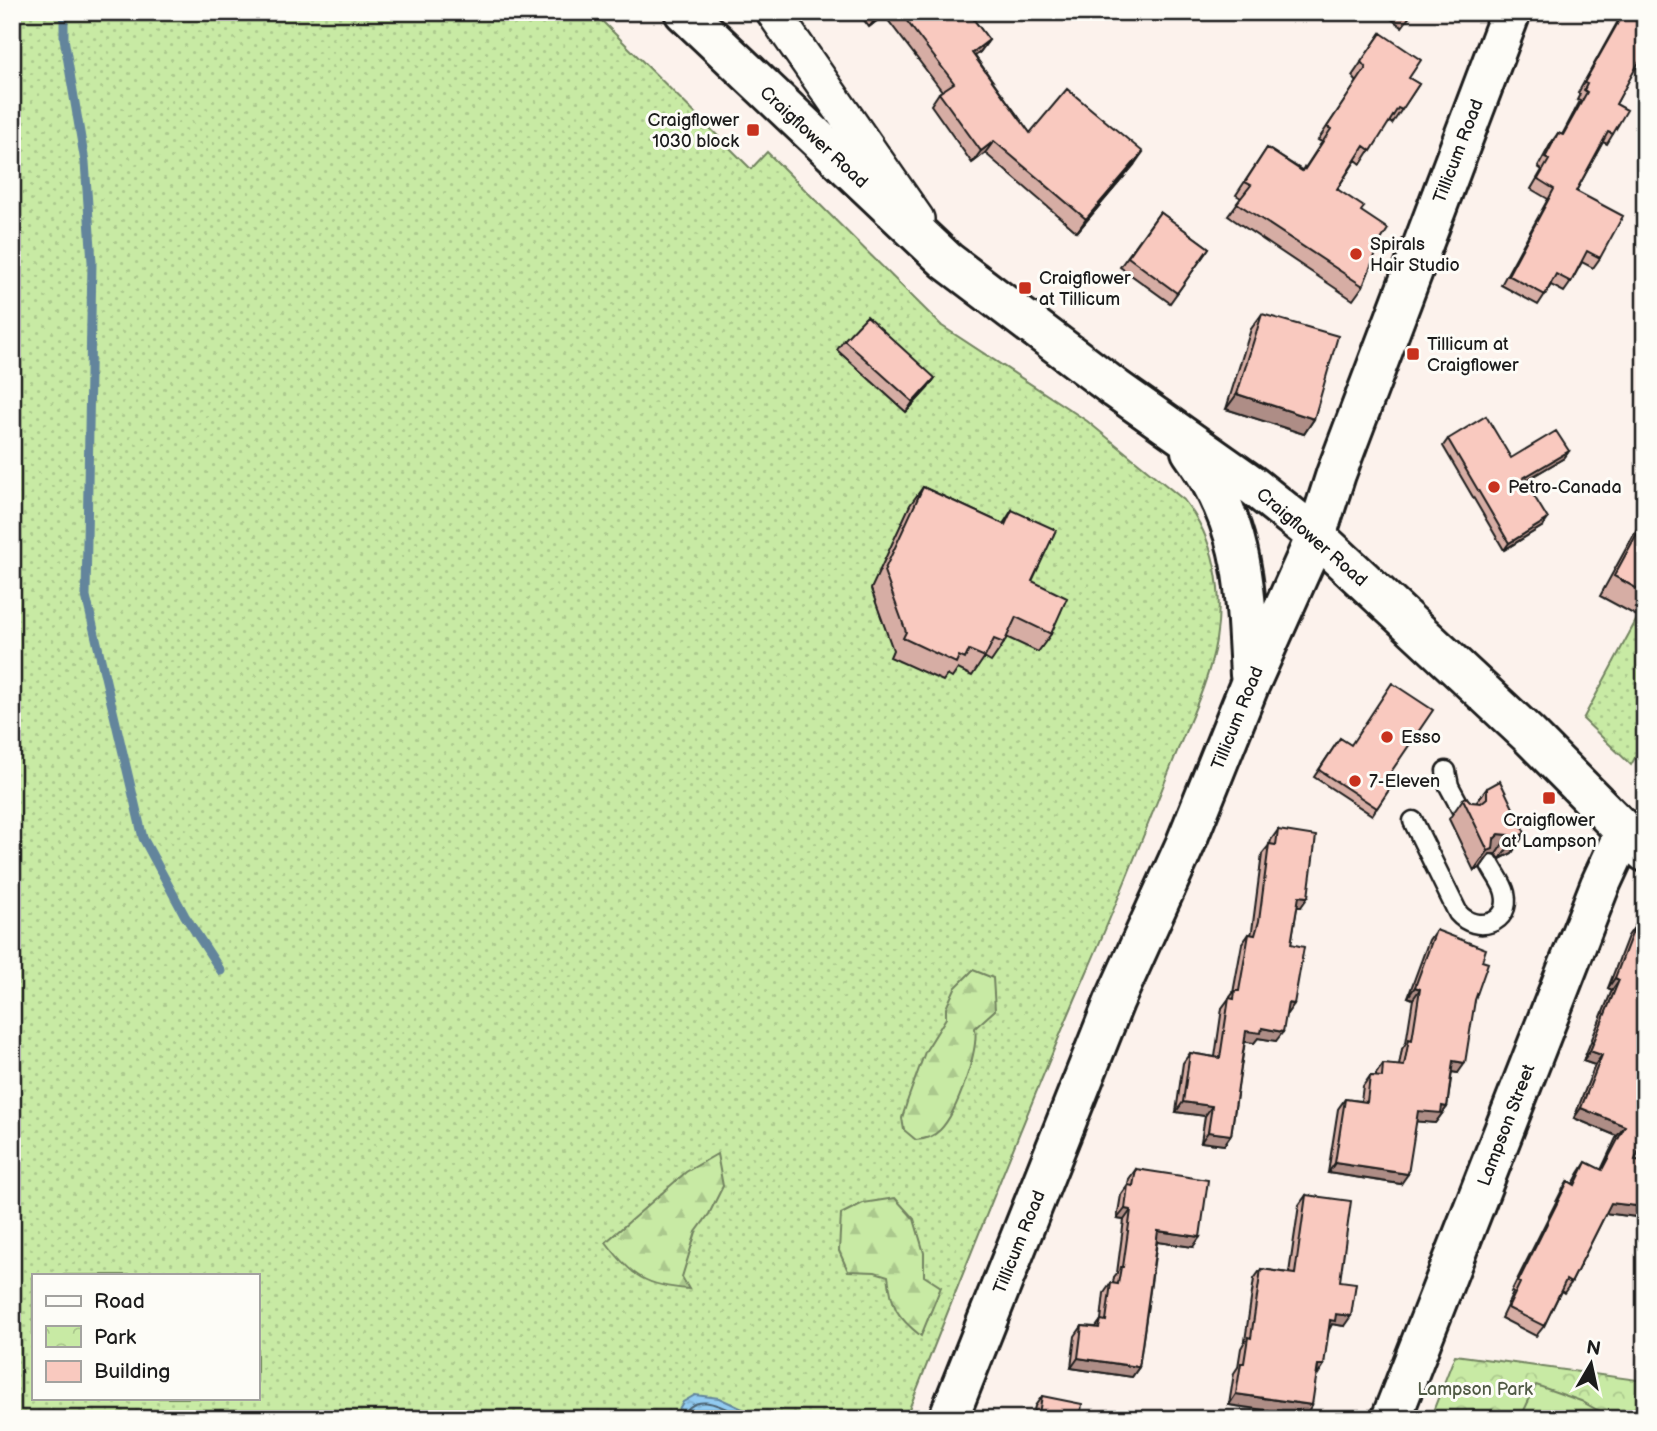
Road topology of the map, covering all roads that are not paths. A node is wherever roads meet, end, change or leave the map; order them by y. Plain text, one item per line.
1 (684, 12) edge
2 (772, 12) edge
3 (1511, 12) edge
4 (947, 261) junction
5 (1140, 404) junction
6 (1316, 536) junction
7 (1250, 683) junction
8 (1446, 771) dead end
9 (1463, 812) edge
10 (1413, 821) dead end
11 (1634, 842) edge
12 (1490, 864) edge
13 (950, 1415) edge
14 (1391, 1419) edge

1 - 4 main road, Craigflower Road
2 - 4 street, Craigflower Road
3 - 6 main road, Tillicum Road
4 - 5 main road, Craigflower Road
5 - 6 main road, Craigflower Road
5 - 7 main road
6 - 7 main road, Tillicum Road
6 - 11 main road, Craigflower Road
7 - 13 main road, Tillicum Road
8 - 9 lane
10 - 12 lane
11 - 14 main road, Lampson Street

